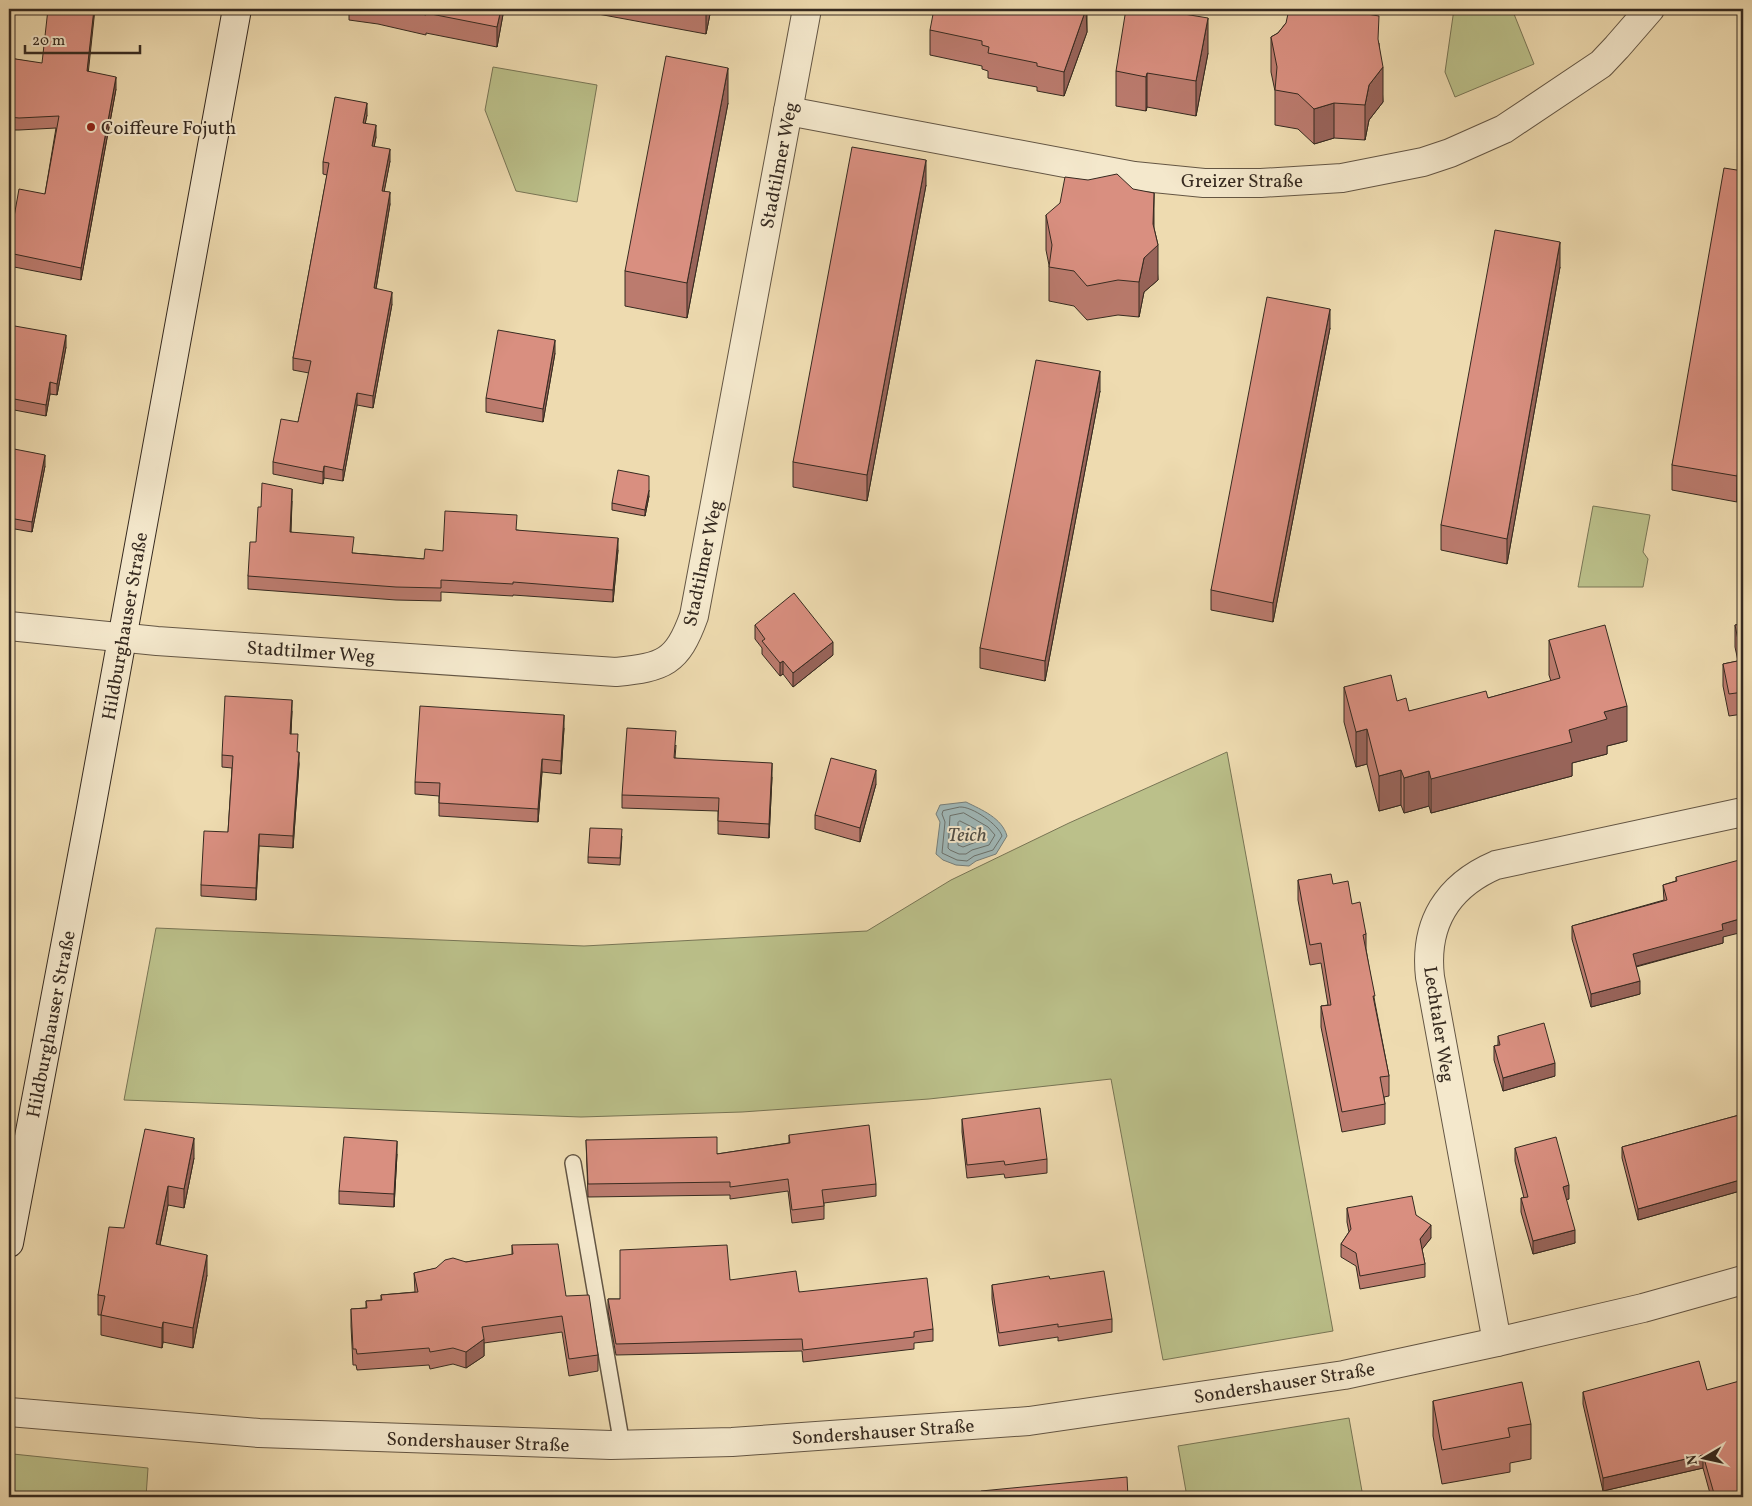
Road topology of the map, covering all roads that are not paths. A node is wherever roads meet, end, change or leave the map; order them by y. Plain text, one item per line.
1 (237, 9) edge
2 (807, 9) edge
3 (1650, 9) edge
4 (788, 111) junction
5 (9, 626) edge
6 (122, 638) junction
7 (1743, 812) edge
8 (573, 1163) dead end
9 (9, 1243) edge
10 (1743, 1280) edge
11 (1497, 1342) junction
12 (9, 1412) edge
13 (622, 1445) junction

1 - 6 street, Hildburghauser Straße
2 - 4 street, Stadtilmer Weg
3 - 4 street, Greizer Straße
4 - 6 street, Stadtilmer Weg
5 - 6 street, Stadtilmer Weg
6 - 9 street, Hildburghauser Straße
7 - 11 street, Lechtaler Weg
8 - 13 lane
10 - 11 street, Sondershauser Straße
11 - 13 street, Sondershauser Straße
12 - 13 street, Sondershauser Straße

